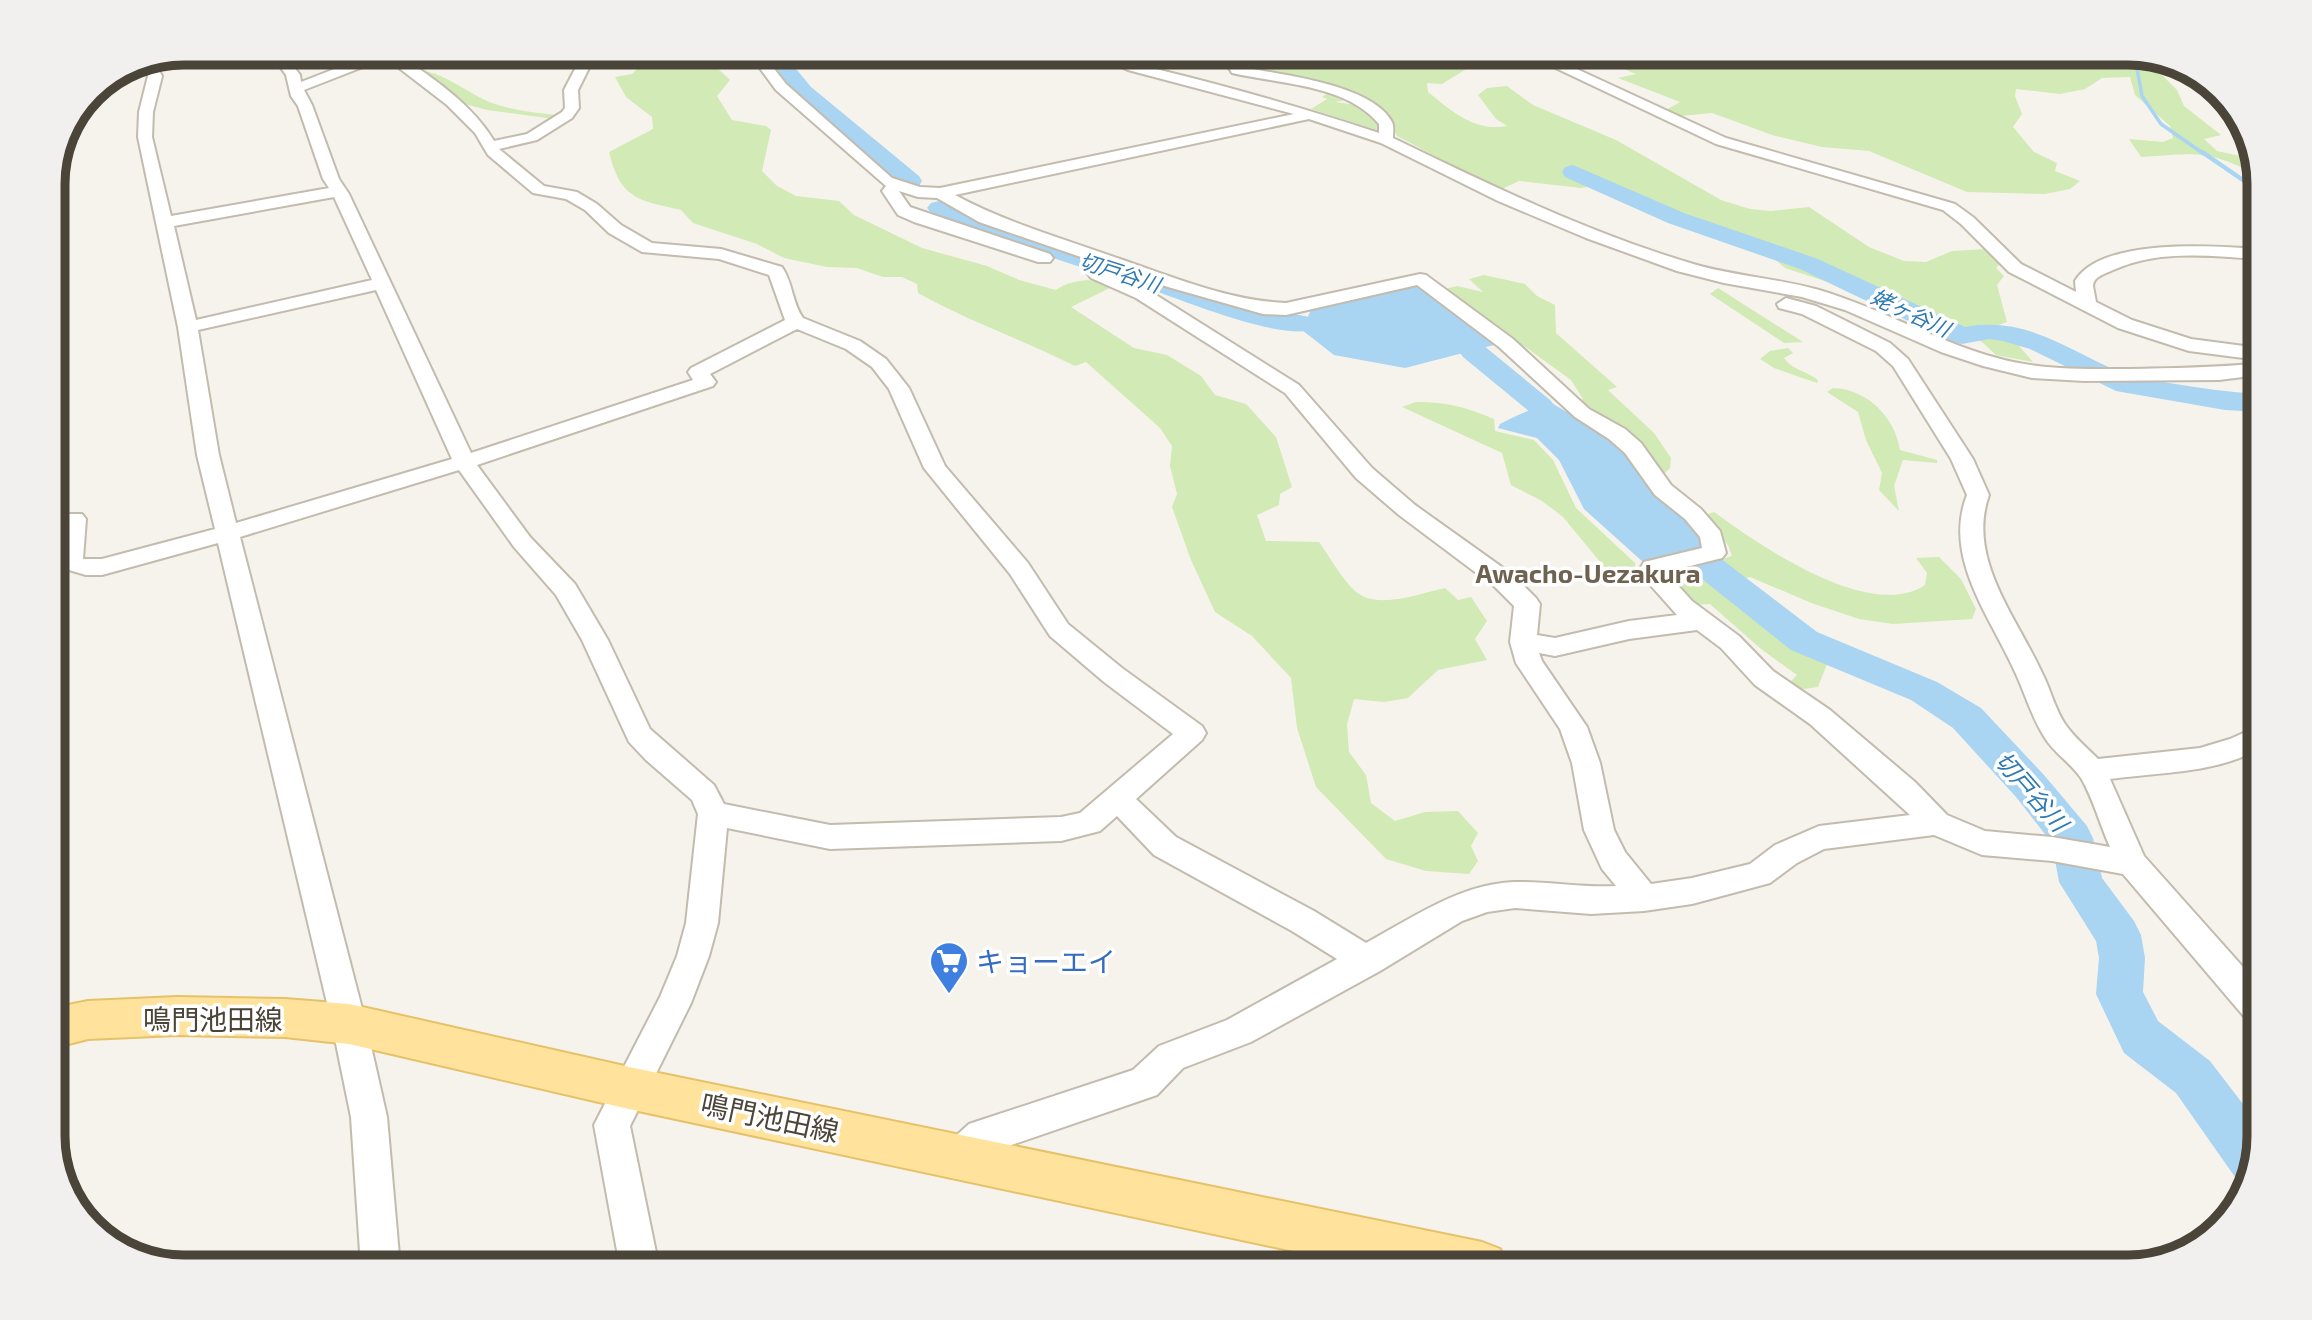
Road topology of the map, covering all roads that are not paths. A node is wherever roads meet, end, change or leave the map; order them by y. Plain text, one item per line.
1 (286, 65) edge
2 (358, 65) edge
3 (404, 65) edge
4 (584, 65) edge
5 (764, 65) edge
6 (1128, 65) edge
7 (1242, 65) edge
8 (1556, 65) edge
9 (152, 70) edge
10 (297, 88) junction
11 (1311, 115) junction
12 (1386, 140) junction
13 (490, 147) junction
14 (895, 185) junction
15 (338, 191) junction
16 (940, 193) junction
17 (163, 223) junction
18 (2247, 253) edge
19 (1724, 278) junction
20 (382, 283) junction
21 (2084, 303) junction
22 (796, 322) junction
23 (188, 327) junction
24 (2247, 352) edge
25 (2247, 370) edge
26 (2084, 375) joint
27 (2117, 375) joint
28 (465, 463) junction
29 (74, 519) dead end
30 (226, 535) junction
31 (1701, 621) junction
32 (1523, 642) junction
33 (2247, 744) edge
34 (2092, 771) junction
35 (1117, 798) junction
36 (713, 814) junction
37 (1936, 823) junction
38 (2132, 863) junction
39 (1644, 898) junction
40 (1368, 961) junction
41 (2247, 995) edge
42 (349, 1024) junction
43 (65, 1025) edge
44 (629, 1088) junction
45 (960, 1157) junction
46 (379, 1255) edge
47 (637, 1255) edge
48 (1421, 1255) edge

1 - 10 street
2 - 10 street
3 - 13 street
4 - 13 street
5 - 14 street
6 - 11 street
7 - 12 street
8 - 21 street
9 - 17 street
10 - 15 street
11 - 12 street
11 - 16 street
12 - 19 street
13 - 22 street
14 - 16 street
14 - 32 street
15 - 17 street
15 - 20 street
16 - 31 street
17 - 23 street
18 - 21 street
19 - 26 street
19 - 34 street
20 - 23 street
20 - 28 street
21 - 24 street
22 - 28 street
22 - 35 street
23 - 30 street
25 - 27 street
26 - 27 street
28 - 30 street
28 - 36 street
29 - 30 street
30 - 42 street
31 - 32 street
31 - 37 street
32 - 39 street
33 - 34 street
34 - 38 street
35 - 36 street
35 - 40 street
36 - 44 street
37 - 38 street
37 - 39 street
38 - 41 street
39 - 40 street
40 - 45 street
42 - 43 main road, 鳴門池田線
42 - 44 main road, 鳴門池田線
42 - 46 street
44 - 45 main road, 鳴門池田線
44 - 47 street
45 - 48 main road, 鳴門池田線

